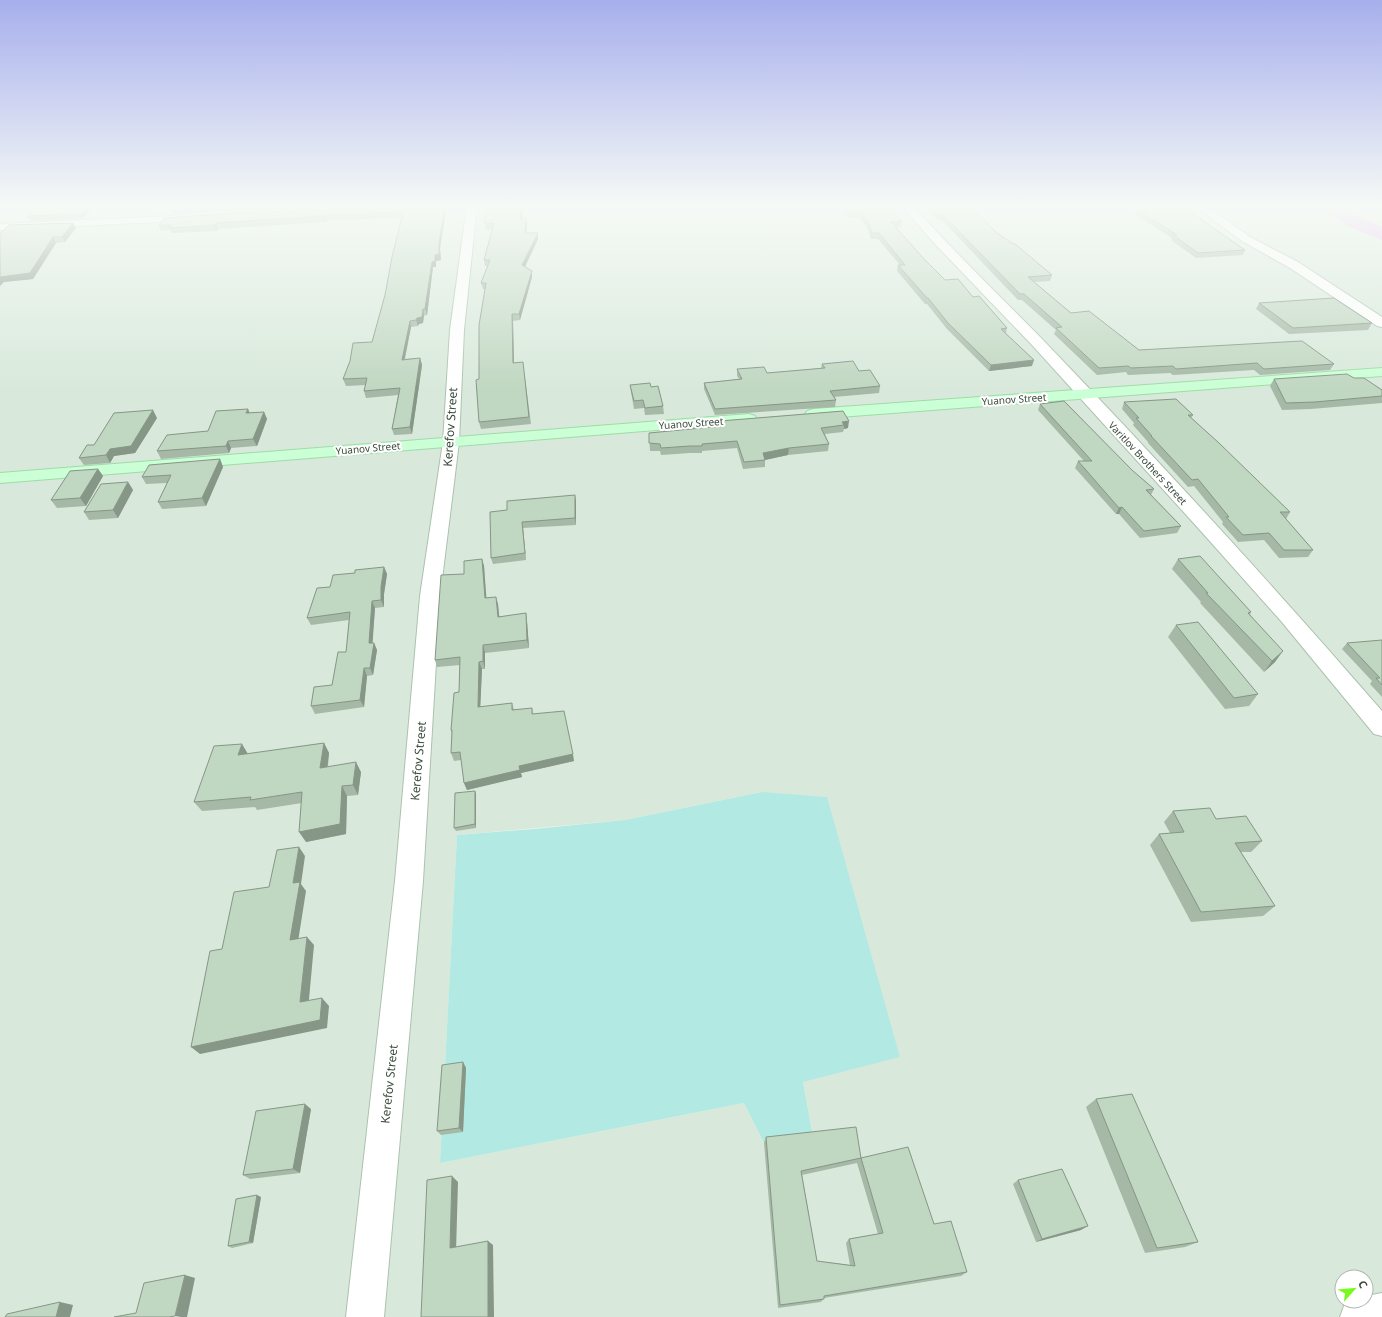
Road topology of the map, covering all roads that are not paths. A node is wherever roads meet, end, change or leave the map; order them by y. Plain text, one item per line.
1 (465, 266) edge
2 (962, 266) edge
3 (1295, 266) edge
4 (1382, 323) edge
5 (1382, 372) edge
6 (1085, 394) junction
7 (797, 415) edge
8 (766, 418) edge
9 (452, 442) junction
10 (0, 478) edge
11 (1382, 727) edge
12 (1382, 1312) edge
13 (365, 1317) edge
14 (1359, 1317) edge

1 - 9 street, Kerefov Street
2 - 6 street, Varitlov Brothers Street
3 - 4 street
5 - 6 street, Yuanov Street
6 - 7 street, Yuanov Street
6 - 11 street, Varitlov Brothers Street
8 - 9 street, Yuanov Street
9 - 10 street, Yuanov Street
9 - 13 street, Kerefov Street
12 - 14 street

